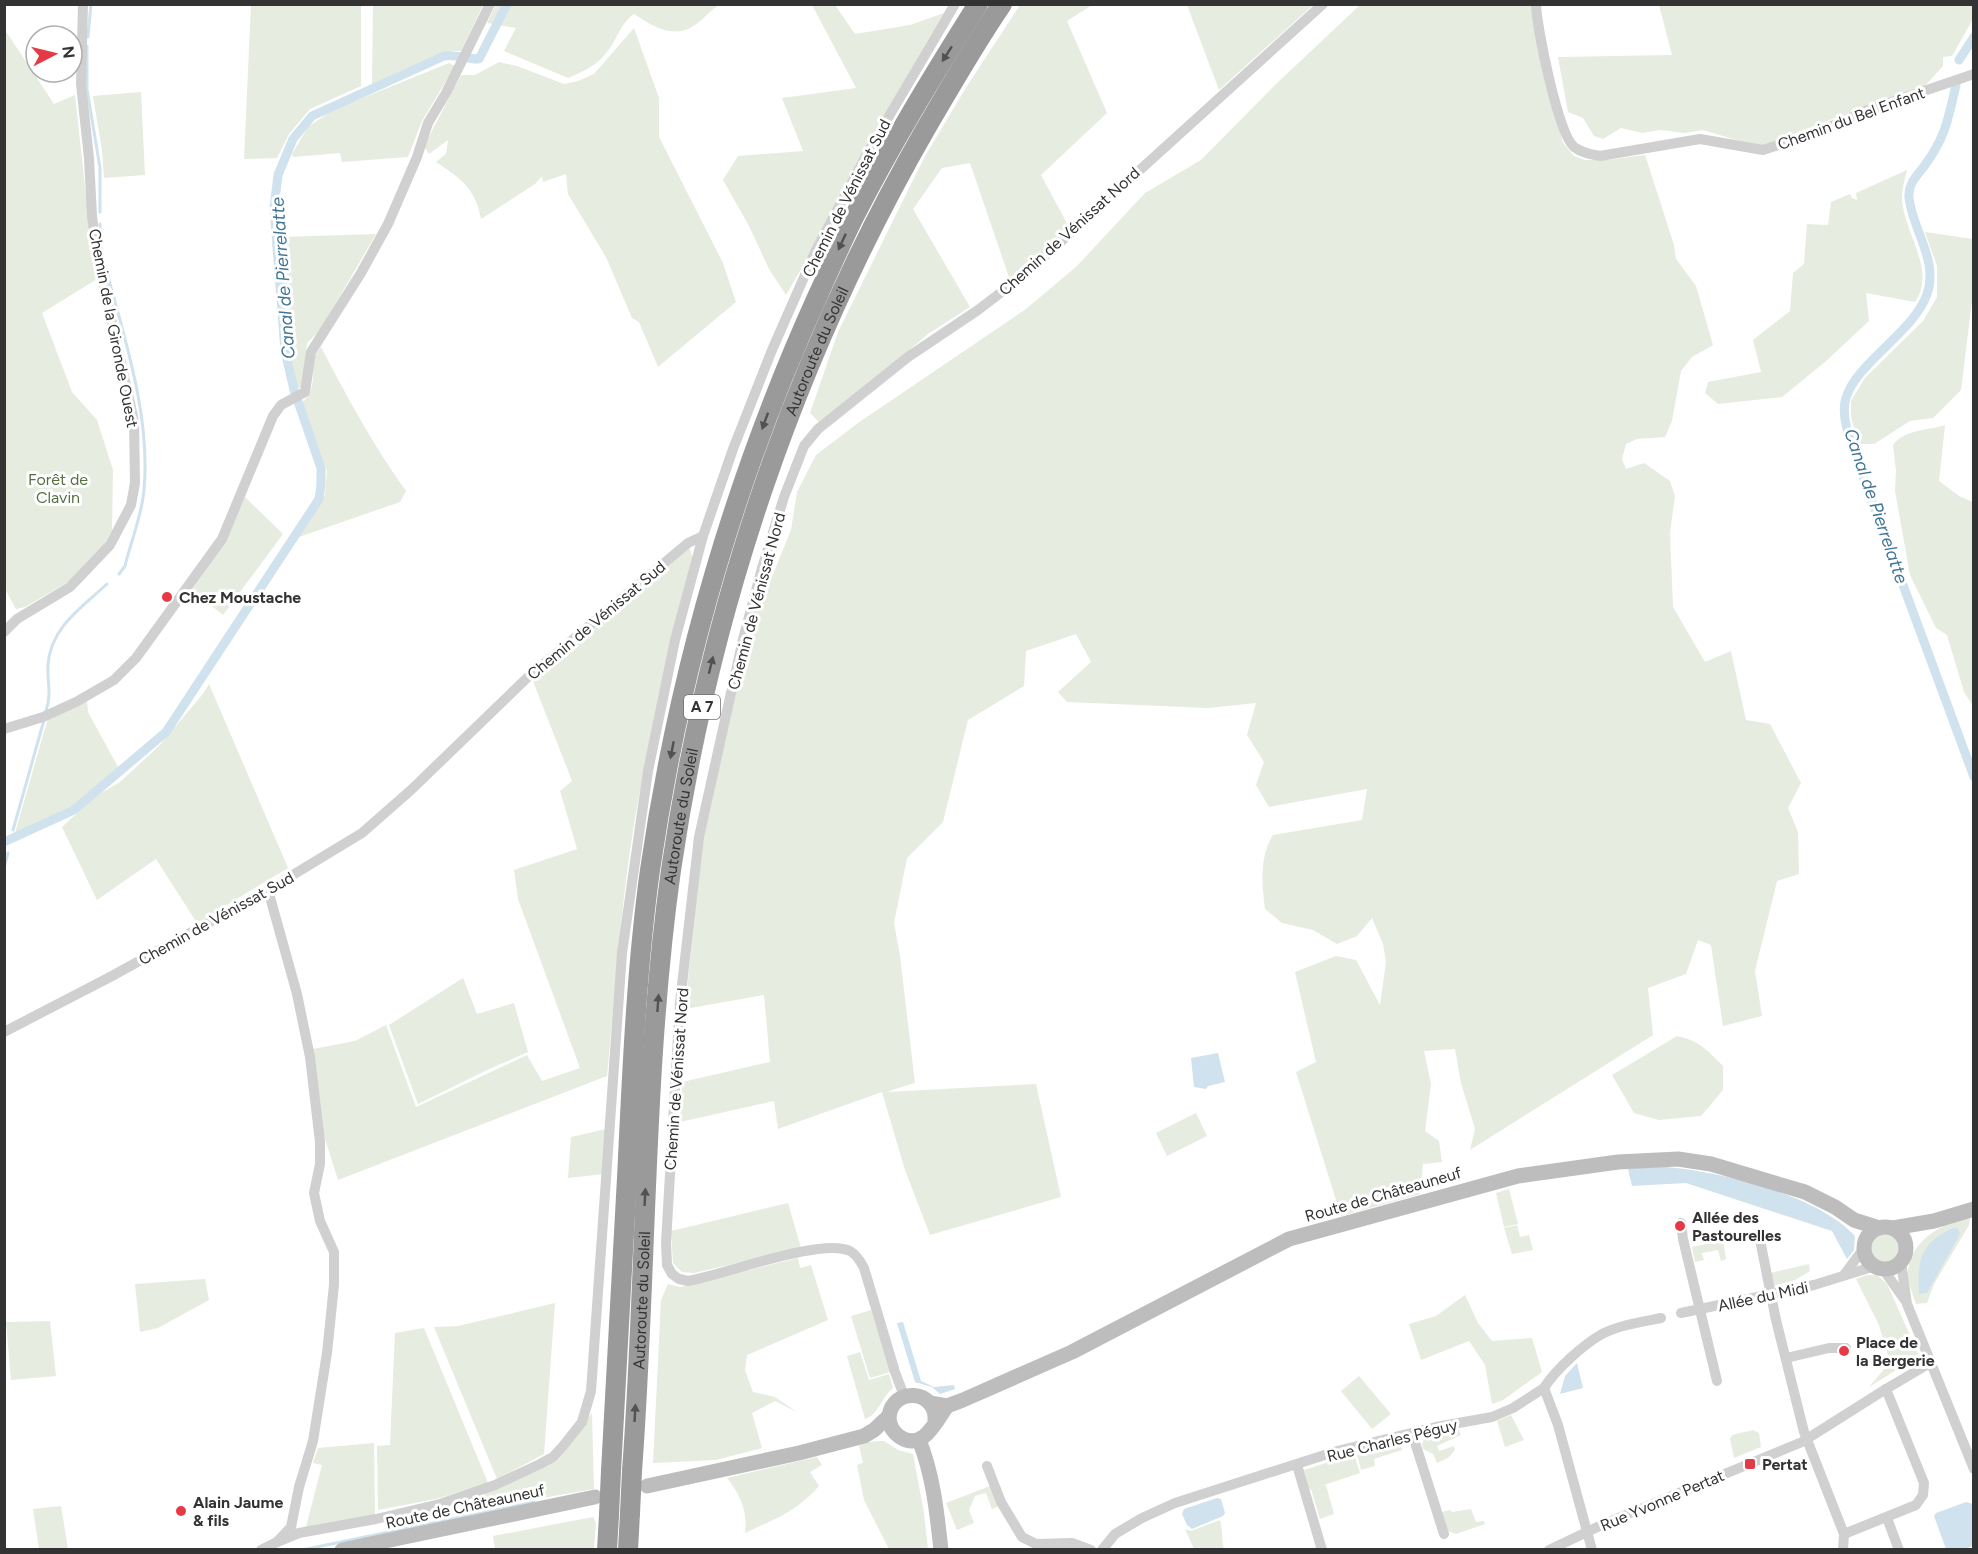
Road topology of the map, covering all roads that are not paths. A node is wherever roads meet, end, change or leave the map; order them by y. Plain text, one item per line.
1 (83, 4) edge
2 (490, 4) edge
3 (955, 4) edge
4 (978, 4) edge
5 (1002, 4) edge
6 (1323, 4) edge
7 (1536, 4) edge
8 (1974, 74) edge
9 (703, 536) junction
10 (4, 632) edge
11 (4, 729) edge
12 (268, 890) junction
13 (4, 1032) edge
14 (1974, 1209) edge
15 (1854, 1220) junction
16 (1934, 1221) junction
17 (1681, 1223) dead end
18 (1886, 1228) junction
19 (1760, 1240) dead end
20 (1865, 1244) junction
21 (1904, 1255) junction
22 (1879, 1267) junction
23 (1844, 1275) junction
24 (1770, 1294) junction
25 (1907, 1304) junction
26 (1699, 1310) junction
27 (1681, 1313) dead end
28 (1660, 1318) dead end
29 (1846, 1348) dead end
30 (1786, 1358) junction
31 (1930, 1364) junction
32 (1717, 1381) dead end
33 (1544, 1388) junction
34 (1886, 1389) junction
35 (904, 1396) junction
36 (930, 1403) junction
37 (947, 1406) junction
38 (890, 1416) junction
39 (934, 1422) junction
40 (1412, 1433) junction
41 (897, 1435) junction
42 (864, 1436) junction
43 (920, 1440) junction
44 (1806, 1440) junction
45 (1970, 1449) edge
46 (1297, 1465) junction
47 (987, 1466) dead end
48 (1974, 1469) edge
49 (646, 1486) dead end
50 (595, 1497) dead end
51 (1887, 1518) junction
52 (1587, 1532) junction
53 (1444, 1534) dead end
54 (1844, 1534) junction
55 (277, 1542) junction
56 (261, 1550) edge
57 (342, 1550) edge
58 (607, 1550) edge
59 (628, 1550) edge
60 (941, 1550) edge
61 (1091, 1550) edge
62 (1102, 1550) edge
63 (1322, 1550) edge
64 (1549, 1550) edge
65 (1592, 1550) edge
66 (1843, 1550) edge
67 (1899, 1550) edge

1 - 10 street, Chemin de la Gironde Ouest
2 - 11 street
3 - 9 street, Chemin de Vénissat Sud
4 -> 58 highway, Autoroute du Soleil / A 7, bridge
59 -> 5 highway, Autoroute du Soleil / A 7, bridge
6 - 35 street, Chemin de Vénissat Nord
7 - 8 street, Chemin du Bel Enfant
9 - 12 street, Chemin de Vénissat Sud
9 - 55 street
12 - 13 street, Chemin de Vénissat Sud
12 - 55 street
14 - 16 main road
15 - 18 main road, Route de Châteauneuf
15 - 20 main road, Route de Châteauneuf
15 - 37 main road, Route de Châteauneuf
16 - 18 main road
16 - 21 main road
17 - 26 street
18 - 20 main road
18 - 21 main road
19 - 24 street
20 - 22 main road
20 - 23 street
21 - 22 main road
21 - 25 street
22 - 23 street, Allée du Midi
22 - 25 street
23 - 24 street, Allée du Midi
24 - 26 street, Allée du Midi
24 - 30 street
25 - 31 street
26 - 27 street, Allée du Midi
26 - 32 street
28 - 33 street, Rue Charles Péguy
29 - 30 street
30 - 44 street
31 - 34 street, Rue Yvonne Pertat
31 - 45 street
33 - 40 street, Rue Charles Péguy
33 - 52 street
34 - 44 street, Rue Yvonne Pertat
34 - 51 street
35 - 36 main road
35 - 38 main road
36 - 37 main road
36 - 39 main road
37 - 39 main road, Route de Châteauneuf
38 - 41 main road
38 - 42 main road
39 - 43 main road, Route de Châteauneuf
40 - 46 street, Rue Charles Péguy
40 - 53 street
41 - 42 main road
41 - 43 main road
42 - 49 main road
43 - 60 main road
44 - 52 street, Rue Yvonne Pertat
44 - 54 street
45 - 48 street
46 - 62 street, Rue Charles Péguy
46 - 63 street
47 - 61 street
50 - 57 main road, Route de Châteauneuf
51 - 54 street
51 - 67 street
52 - 64 street, Rue Yvonne Pertat
52 - 65 street
54 - 66 street
55 - 56 street

